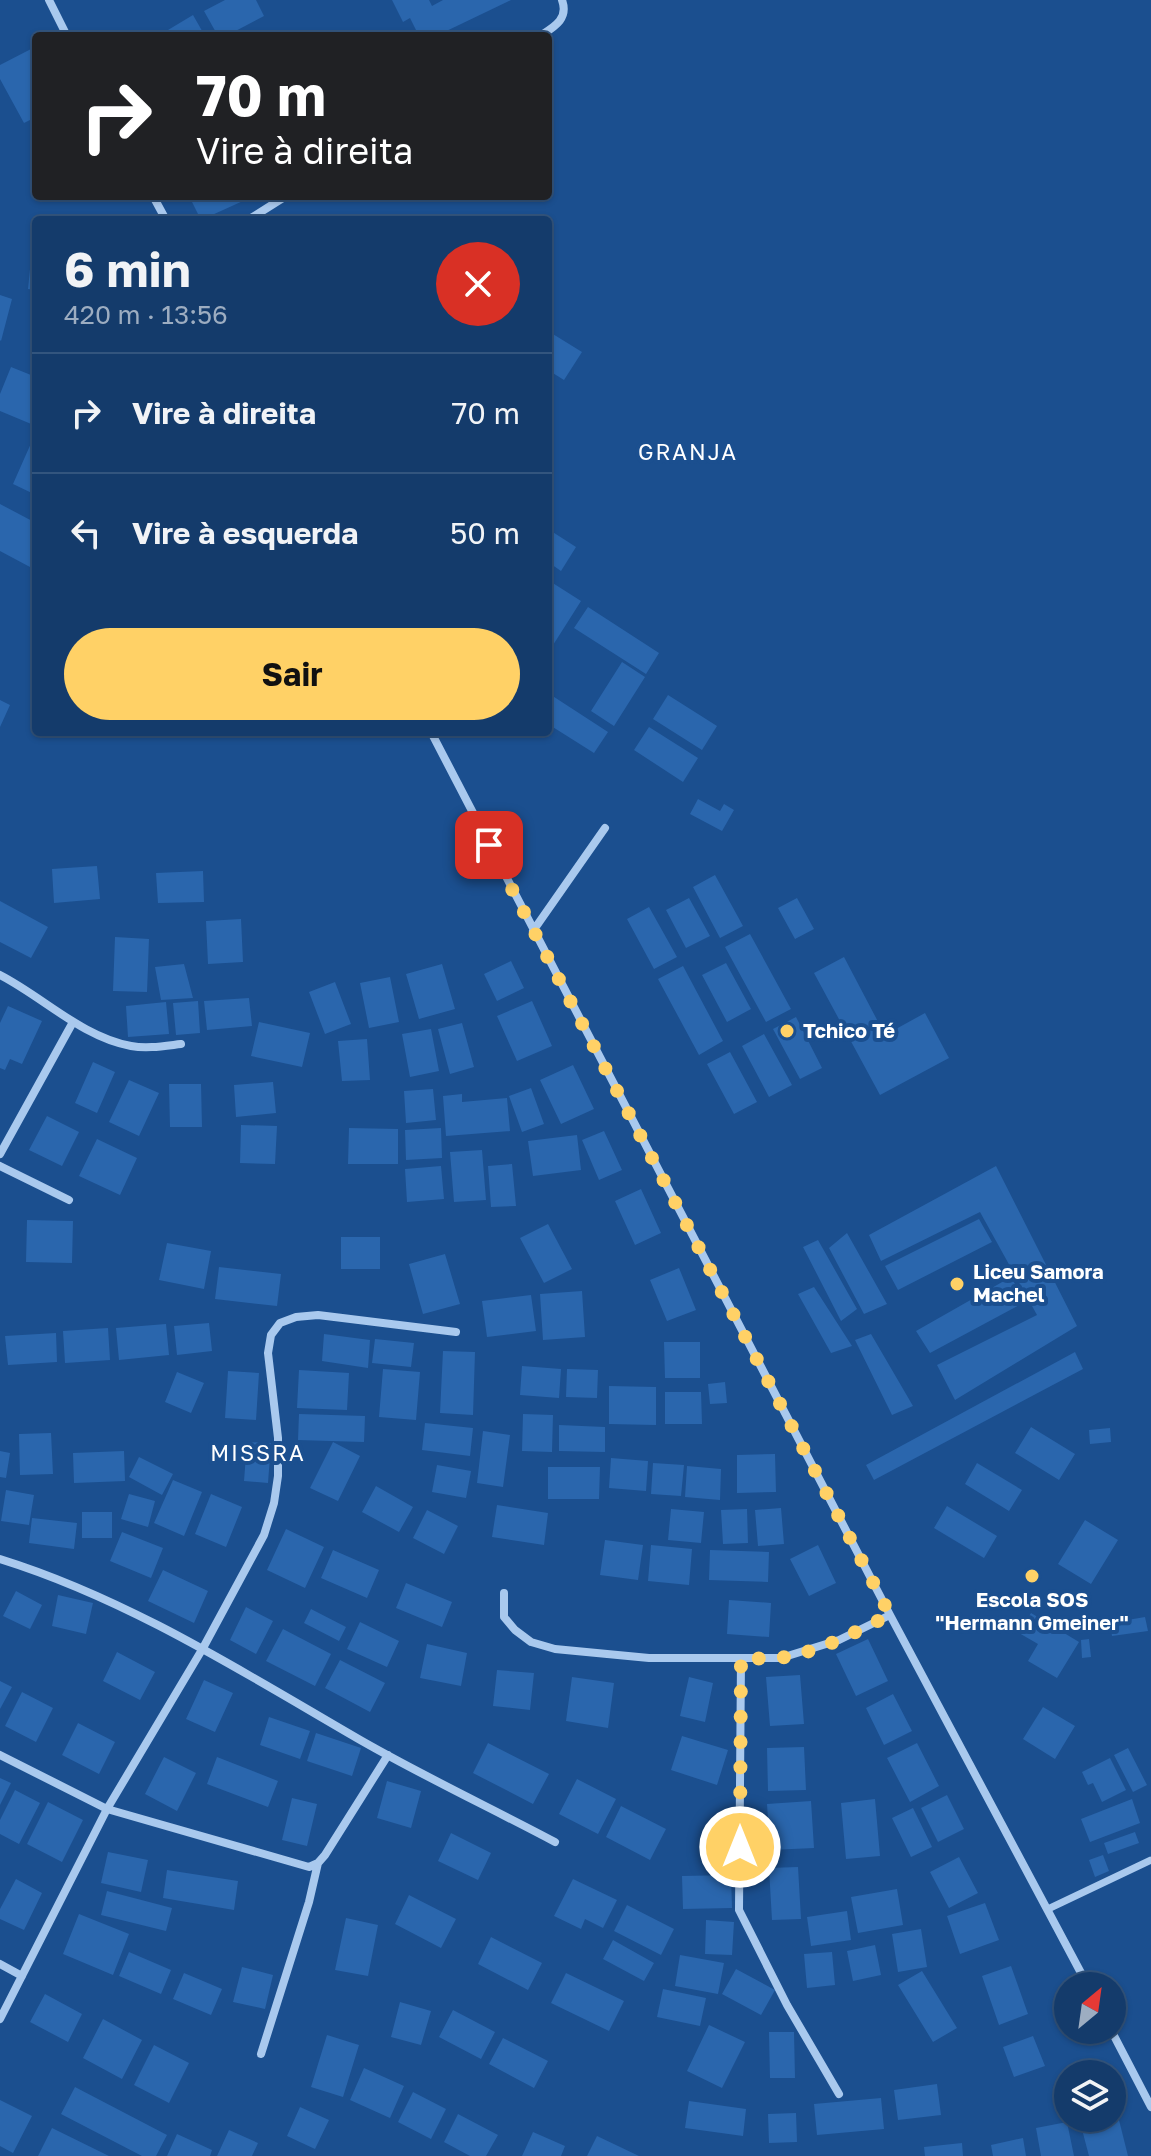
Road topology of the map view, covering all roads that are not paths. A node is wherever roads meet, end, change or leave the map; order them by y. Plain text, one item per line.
1 (49, 0) edge
2 (562, 0) edge
3 (65, 32) edge
4 (546, 32) edge
5 (280, 200) edge
6 (254, 216) edge
7 (433, 736) edge
8 (605, 828) dead end
9 (533, 931) junction
10 (0, 975) edge
11 (73, 1022) junction
12 (181, 1044) dead end
13 (0, 1154) edge
14 (0, 1166) edge
15 (69, 1200) dead end
16 (456, 1332) dead end
17 (0, 1559) edge
18 (504, 1593) dead end
19 (890, 1615) junction
20 (203, 1648) junction
21 (741, 1659) junction
22 (0, 1755) edge
23 (388, 1755) junction
24 (107, 1809) junction
25 (555, 1842) dead end
26 (1151, 1860) edge
27 (318, 1863) junction
28 (1048, 1909) junction
29 (0, 1964) edge
30 (1081, 1972) edge
31 (22, 1976) junction
32 (0, 2019) edge
33 (1118, 2044) edge
34 (261, 2054) dead end
35 (839, 2094) dead end
36 (1151, 2107) edge

1 - 3 street
2 - 4 street
5 - 6 street
7 - 9 street
8 - 9 street
9 - 19 street
10 - 11 street
11 - 12 street
11 - 13 street
14 - 15 street
16 - 20 street
17 - 20 street
18 - 21 street
19 - 21 street
19 - 28 street
20 - 23 street
20 - 24 street
21 - 35 street
22 - 24 street
23 - 25 street
23 - 27 street
24 - 27 street
24 - 31 street
26 - 28 street
27 - 34 street
28 - 30 street
29 - 31 street
31 - 32 street
33 - 36 street

